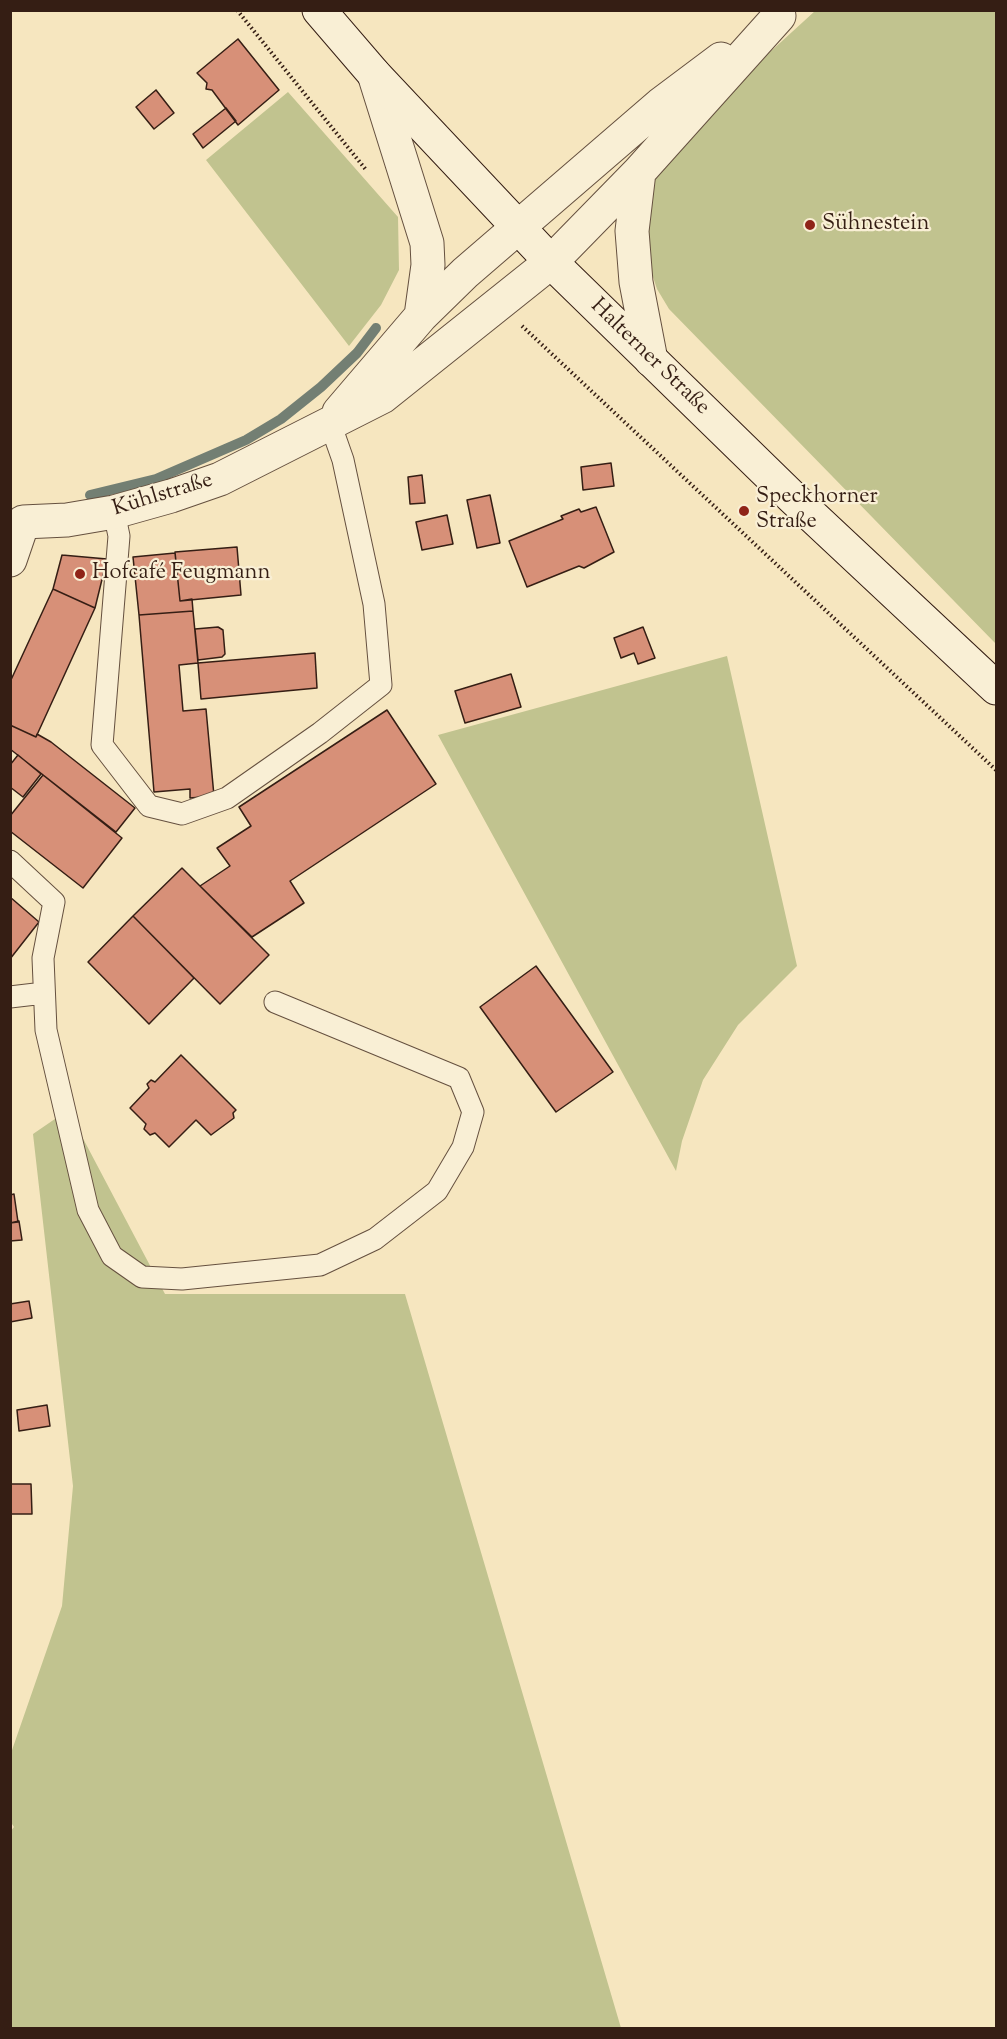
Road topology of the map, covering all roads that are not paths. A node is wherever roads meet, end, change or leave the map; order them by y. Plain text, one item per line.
1 (319, 10) edge
2 (782, 13) edge
3 (374, 74) junction
4 (639, 172) junction
5 (517, 226) junction
6 (551, 262) junction
7 (421, 316) junction
8 (651, 360) junction
9 (330, 423) junction
10 (114, 512) junction
11 (16, 518) edge
12 (10, 560) edge
13 (996, 688) edge
14 (10, 861) edge
15 (44, 993) junction
16 (10, 997) edge
17 (275, 1002) dead end

1 - 3 street, Halterner Straße
2 - 4 street
2 - 5 street
3 - 5 street, Halterner Straße
3 - 7 street
4 - 6 street
4 - 8 street
5 - 6 street, Halterner Straße
5 - 7 street, Kühlstraße
6 - 8 street, Halterner Straße
6 - 9 street, Kühlstraße
7 - 9 street, Kühlstraße
8 - 13 street, Halterner Straße
9 - 10 street, Kühlstraße
9 - 10 lane
10 - 11 street, Kühlstraße
11 - 12 street, Kühlstraße
14 - 15 lane
15 - 16 lane
15 - 17 lane

